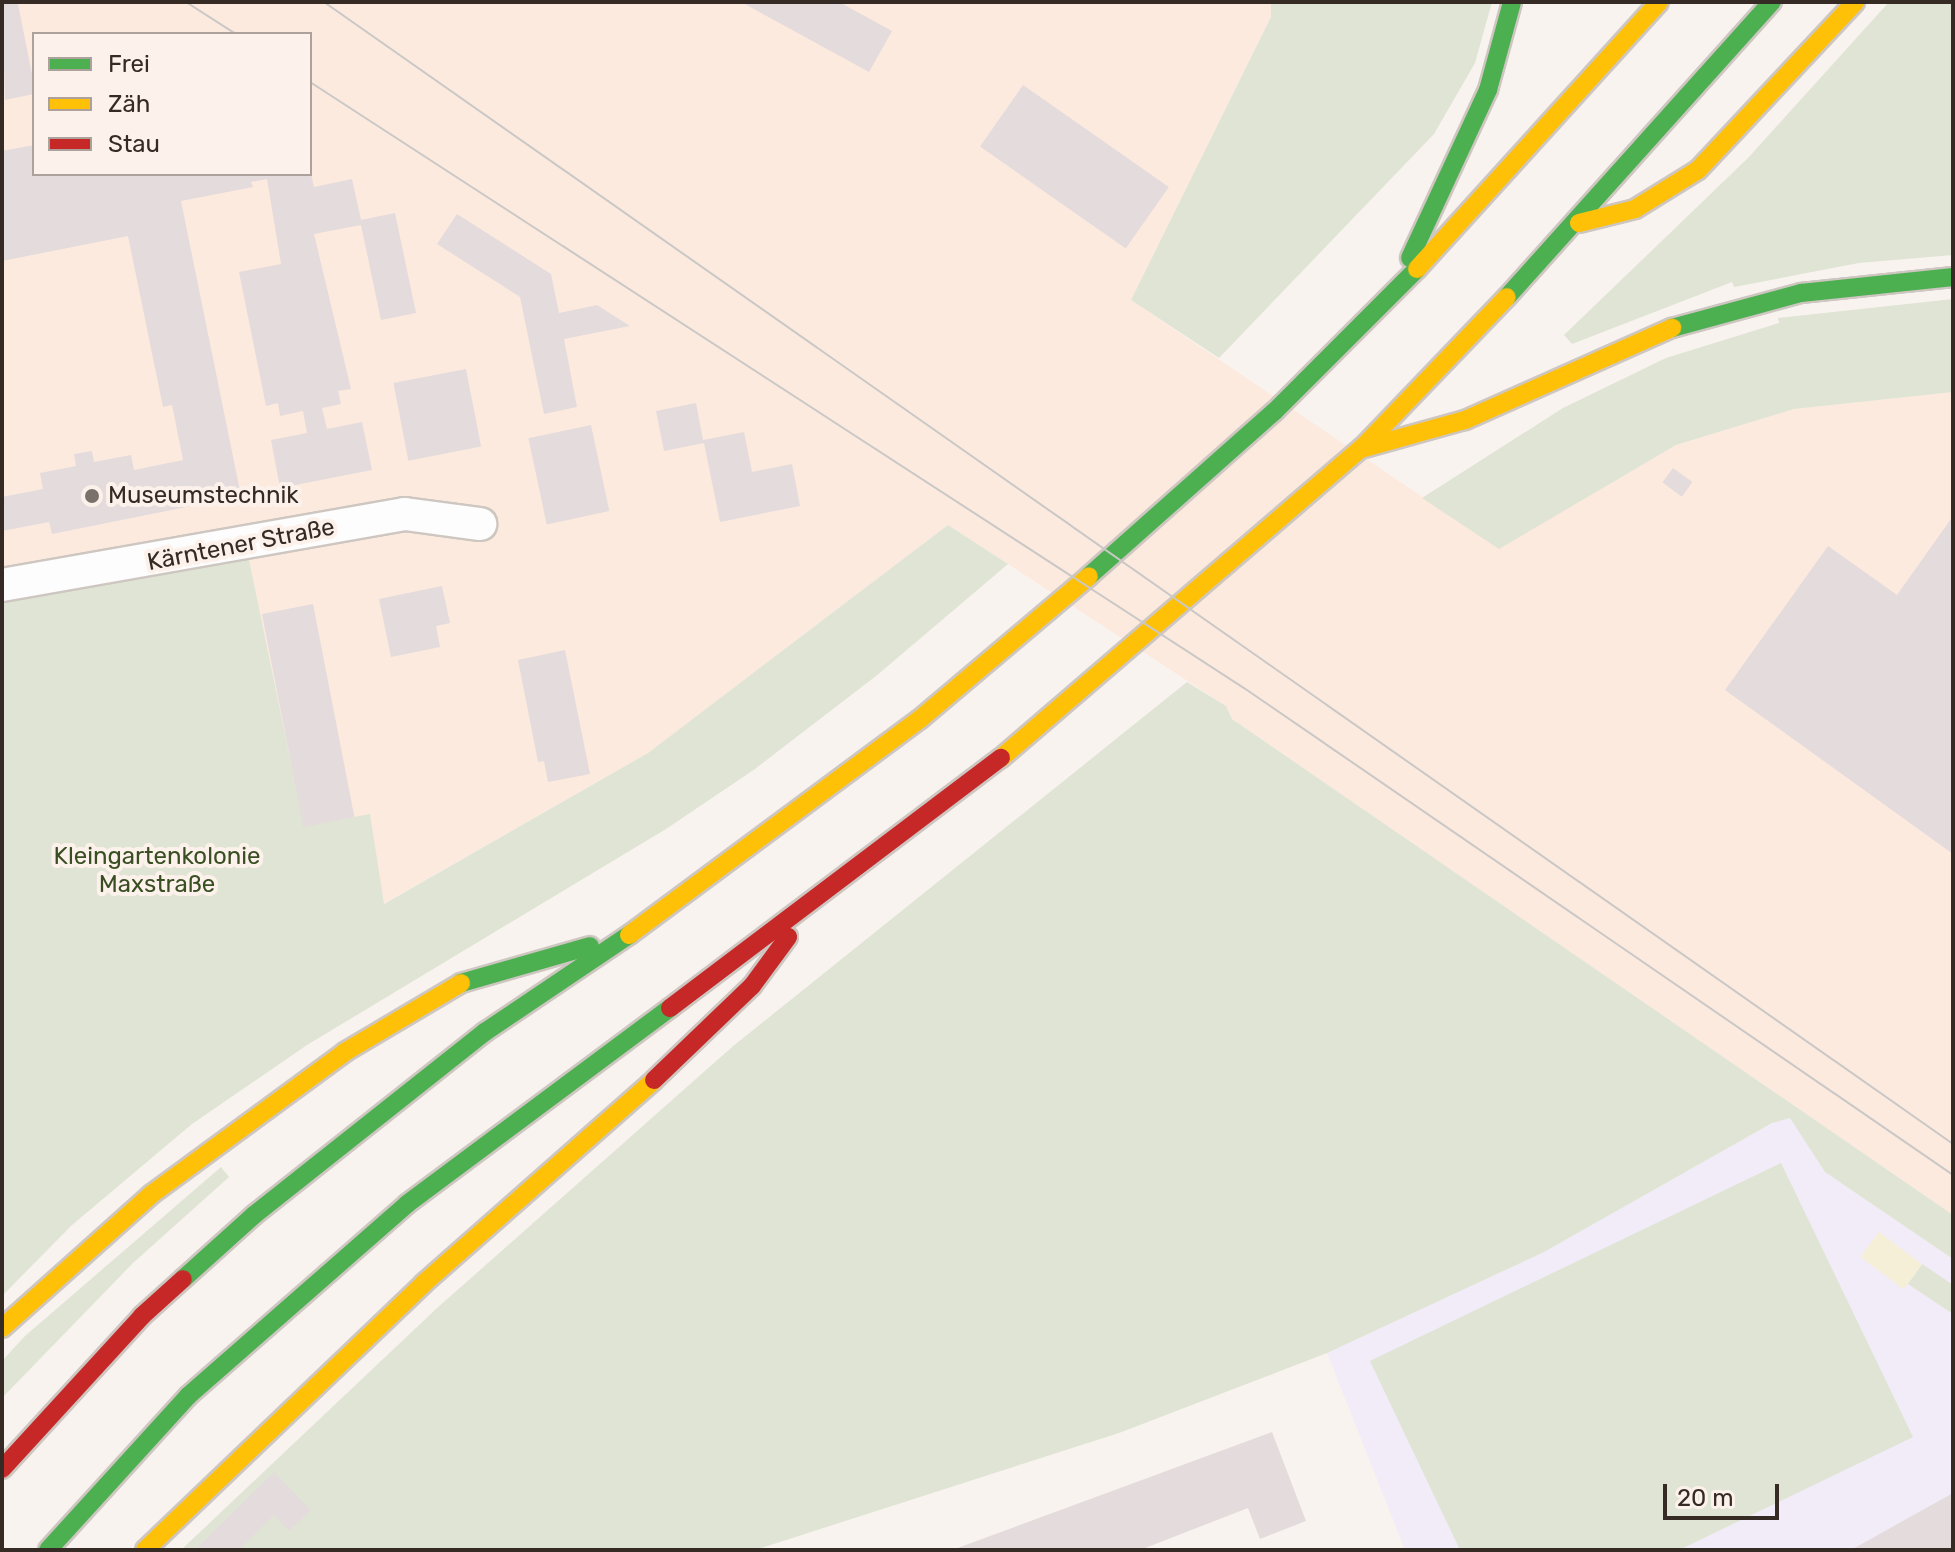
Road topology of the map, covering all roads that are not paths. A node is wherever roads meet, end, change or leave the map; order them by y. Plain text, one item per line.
1 (1512, 2) edge
2 (1659, 2) edge
3 (1772, 2) edge
4 (1855, 2) edge
5 (1618, 14) dead end
6 (1583, 89) junction
7 (1579, 223) junction
8 (1953, 277) edge
9 (1391, 298) junction
10 (1362, 448) junction
11 (480, 524) dead end
12 (2, 585) edge
13 (815, 900) junction
14 (630, 934) junction
15 (2, 1328) edge
16 (2, 1469) edge
17 (48, 1550) edge
18 (145, 1550) edge

1 - 9 highway
2 - 6 highway
3 - 7 highway
4 - 7 highway
5 - 6 highway
6 - 9 highway
7 - 10 highway
8 - 10 highway
9 - 14 highway
10 - 13 highway
11 - 12 street, Kärntener Straße
13 - 17 highway
13 - 18 highway
14 - 15 highway
14 - 16 highway

